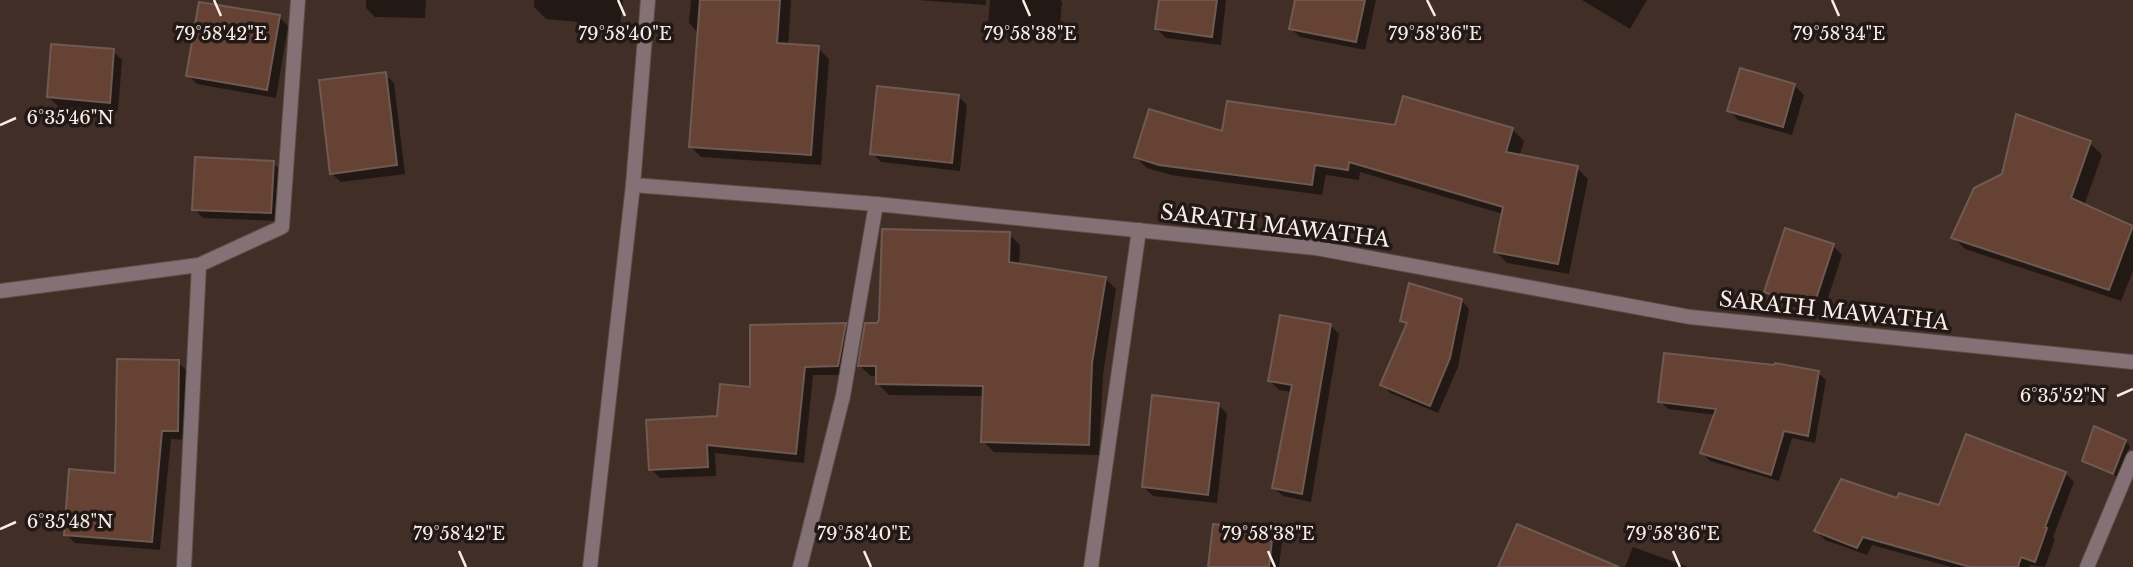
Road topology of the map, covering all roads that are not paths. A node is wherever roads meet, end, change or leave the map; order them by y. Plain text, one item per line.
1 (298, 0) edge
2 (648, 0) edge
3 (633, 185) junction
4 (876, 204) junction
5 (1139, 230) junction
6 (199, 265) junction
7 (0, 291) edge
8 (2133, 362) edge
9 (2131, 467) edge
10 (184, 567) edge
11 (590, 567) edge
12 (800, 567) edge
13 (1091, 567) edge
14 (2087, 567) edge

1 - 6 street
2 - 3 street
3 - 4 street, SARATH MAWATHA
3 - 11 street
4 - 5 street, SARATH MAWATHA
4 - 12 street
5 - 8 street, SARATH MAWATHA
5 - 13 street
6 - 7 street
6 - 10 street
9 - 14 street

